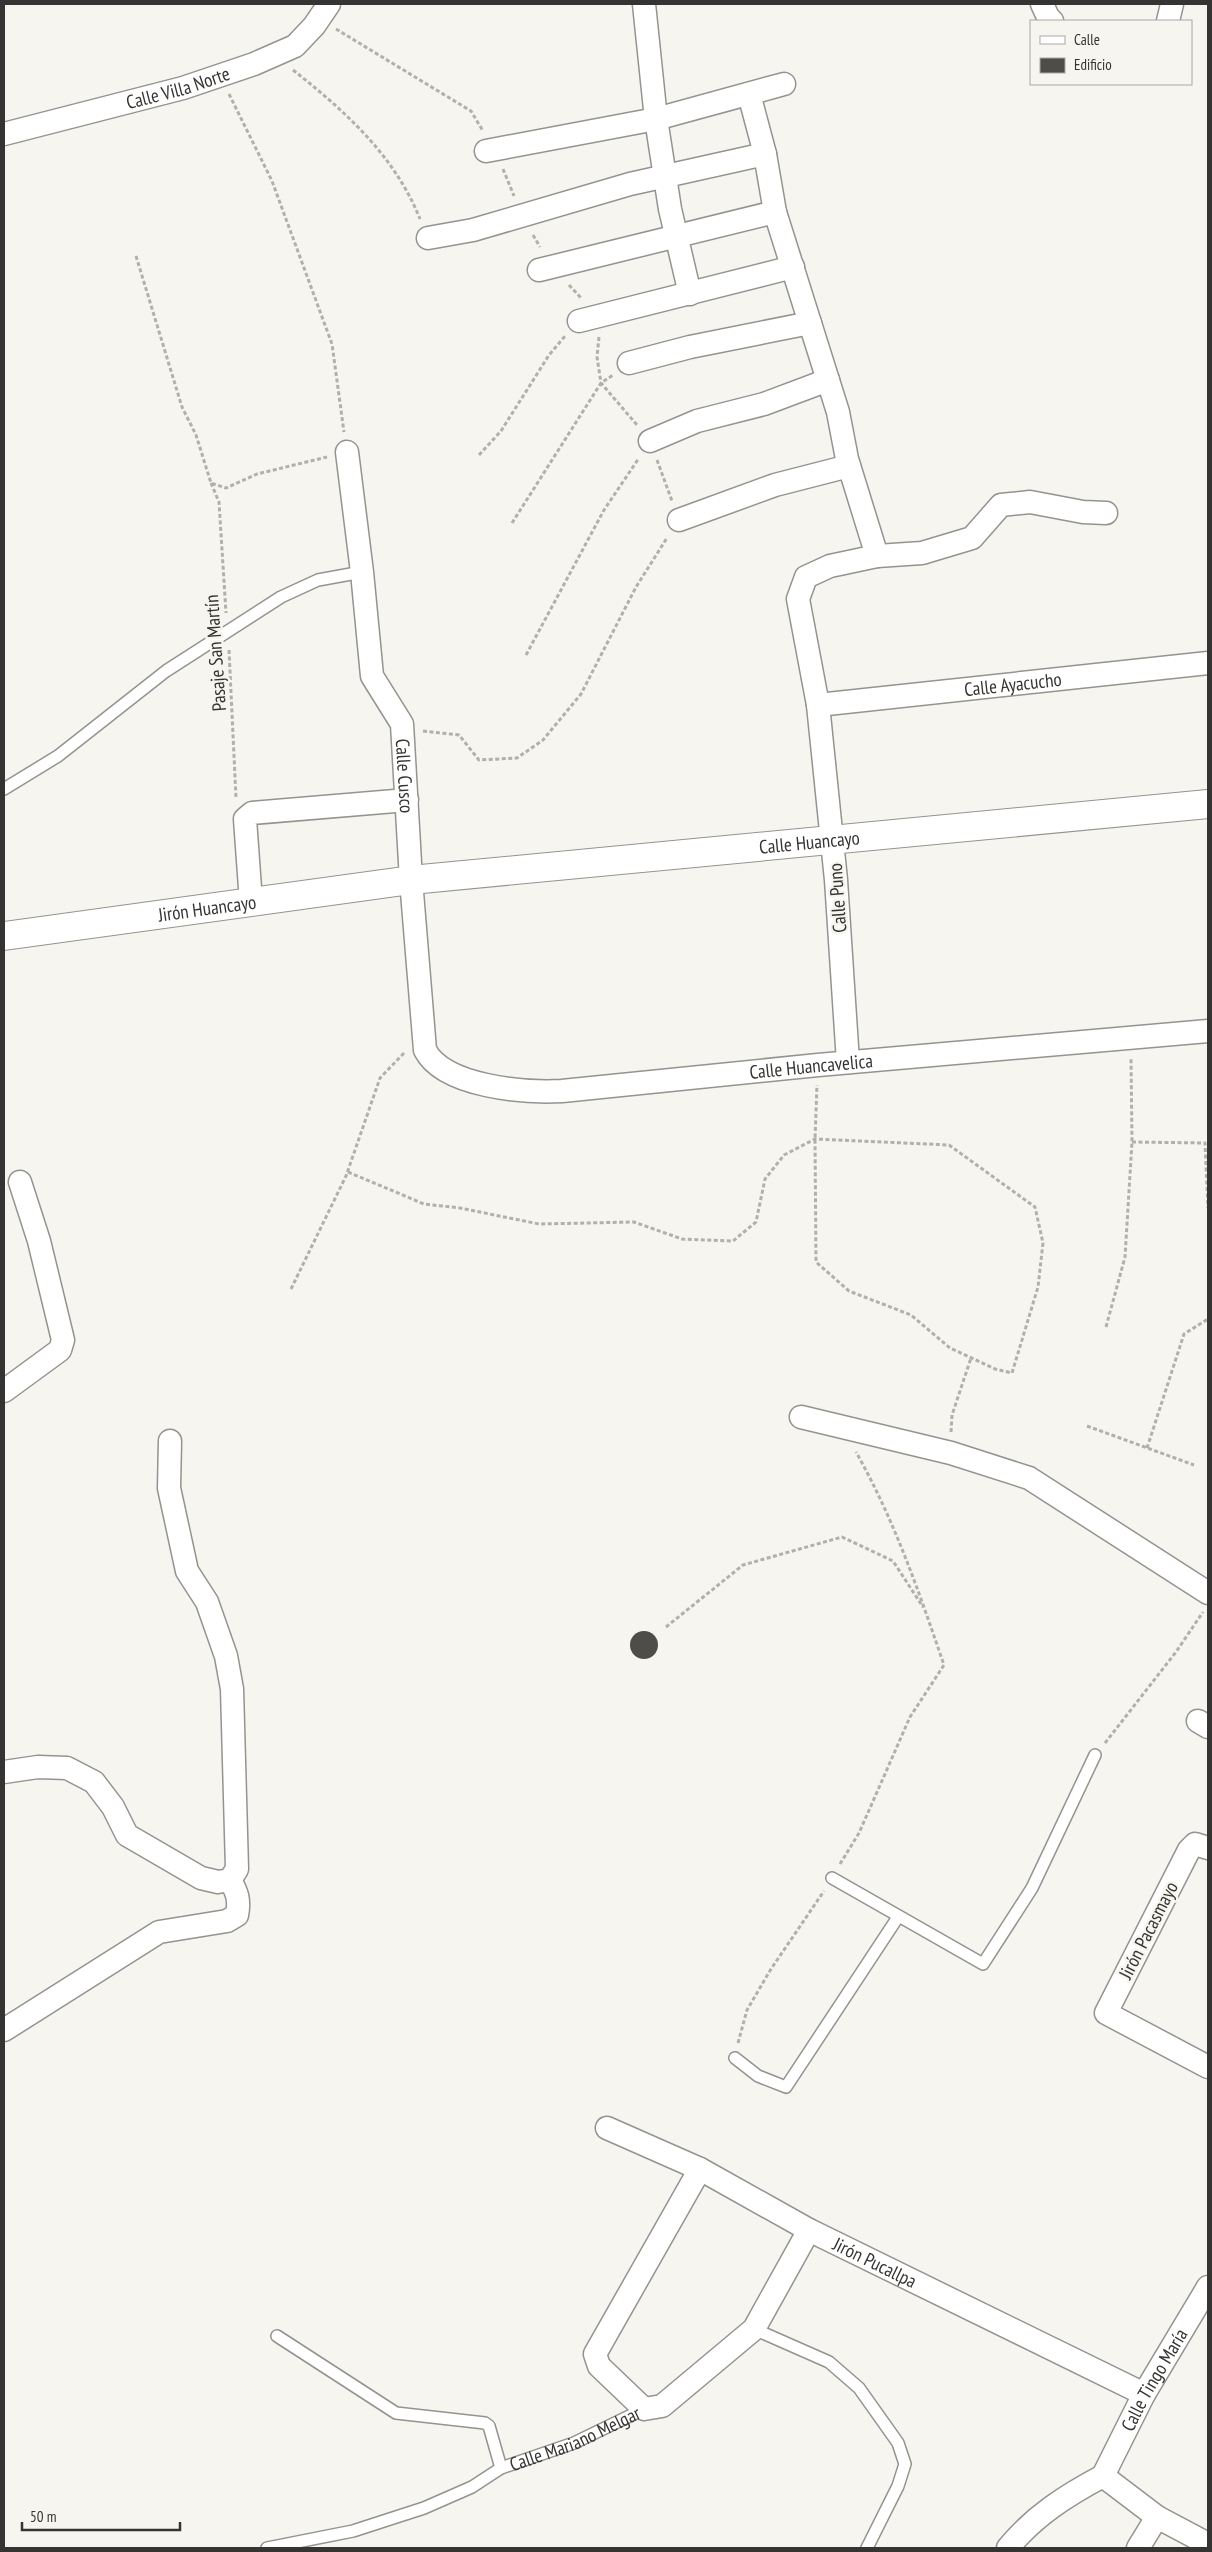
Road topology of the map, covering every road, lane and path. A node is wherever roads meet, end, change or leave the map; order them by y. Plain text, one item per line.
1 (644, 4) edge
2 (1042, 4) edge
3 (1172, 4) edge
4 (324, 11) edge
5 (1051, 20) edge
6 (1168, 20) edge
7 (274, 55) junction
8 (220, 76) junction
9 (784, 84) dead end
10 (749, 94) junction
11 (656, 120) junction
12 (4, 134) edge
13 (490, 150) junction
14 (765, 154) junction
15 (666, 177) junction
16 (774, 212) junction
17 (522, 215) junction
18 (676, 236) junction
19 (428, 238) joint
20 (136, 256) dead end
21 (544, 268) junction
22 (793, 268) junction
23 (690, 294) junction
24 (590, 318) junction
25 (810, 323) junction
26 (629, 363) joint
27 (828, 380) junction
28 (601, 383) junction
29 (650, 441) junction
30 (347, 452) junction
31 (479, 454) dead end
32 (849, 466) junction
33 (211, 483) junction
34 (1106, 513) dead end
35 (679, 520) junction
36 (512, 523) dead end
37 (877, 556) junction
38 (362, 572) junction
39 (228, 630) junction
40 (526, 655) dead end
41 (1208, 664) edge
42 (818, 705) junction
43 (403, 733) junction
44 (4, 789) edge
45 (407, 800) junction
46 (1208, 804) edge
47 (245, 819) junction
48 (832, 841) junction
49 (411, 880) junction
50 (251, 902) junction
51 (4, 936) edge
52 (1208, 1030) edge
53 (1130, 1038) junction
54 (425, 1041) junction
55 (848, 1062) junction
56 (818, 1065) junction
57 (815, 1140) junction
58 (1132, 1142) junction
59 (348, 1172) junction
60 (20, 1182) dead end
61 (1208, 1208) edge
62 (291, 1288) dead end
63 (1208, 1318) edge
64 (1106, 1327) dead end
65 (971, 1358) junction
66 (4, 1391) edge
67 (801, 1417) dead end
68 (842, 1425) junction
69 (1087, 1426) dead end
70 (170, 1441) dead end
71 (1147, 1448) junction
72 (951, 1453) junction
73 (1194, 1465) dead end
74 (1206, 1602) edge
75 (925, 1609) junction
76 (666, 1627) dead end
77 (1095, 1755) joint
78 (4, 1772) edge
79 (1202, 1846) edge
80 (832, 1878) junction
81 (230, 1880) junction
82 (898, 1917) junction
83 (4, 2030) edge
84 (735, 2058) joint
85 (1208, 2067) edge
86 (607, 2128) dead end
87 (700, 2168) junction
88 (809, 2230) junction
89 (1208, 2287) edge
90 (754, 2329) junction
91 (277, 2336) dead end
92 (1144, 2394) junction
93 (644, 2409) junction
94 (501, 2468) junction
95 (1103, 2476) junction
96 (1157, 2517) junction
97 (1208, 2544) edge
98 (267, 2548) edge
99 (867, 2548) edge
100 (1008, 2548) edge
101 (1138, 2548) edge

1 - 11 street
2 - 5 street
3 - 6 street
4 - 7 street, Calle Villa Norte
4 - 13 path
7 - 8 street, Calle Villa Norte
7 - 19 path
8 - 12 street, Calle Villa Norte
8 - 30 path
9 - 10 street
10 - 11 street
10 - 14 street
11 - 13 street
11 - 15 street
13 - 17 path
14 - 15 street
14 - 16 street
15 - 17 street
15 - 18 street
16 - 18 street
16 - 22 street
17 - 19 street
17 - 21 path
18 - 21 street
18 - 23 street
20 - 33 path, Pasaje San Martín
21 - 24 path
22 - 23 street
22 - 25 street
23 - 24 street
24 - 28 path
24 - 31 path
25 - 26 street
25 - 27 street
26 - 28 path
27 - 29 street
27 - 32 street
28 - 29 path
28 - 36 path
29 - 35 path
29 - 40 path
30 - 33 path
30 - 38 street, Calle Cusco
32 - 35 street
32 - 37 street
33 - 39 path, Pasaje San Martín
34 - 37 street
35 - 43 path
37 - 42 street, Calle Puno
38 - 39 lane
38 - 43 street, Calle Cusco
39 - 44 lane
39 - 47 path, Pasaje San Martín
41 - 42 street, Calle Ayacucho
42 - 48 street, Calle Puno
43 - 45 street, Calle Cusco
45 - 47 street
45 - 49 street, Calle Cusco
46 - 48 street, Calle Huancayo
47 - 50 street
48 - 49 street, Calle Huancayo
48 - 55 street, Calle Puno
49 - 50 street, Jirón Huancayo
49 - 54 street, Calle Cusco
50 - 51 street, Jirón Huancayo
52 - 53 street, Calle Huancavelica
53 - 55 street, Calle Huancavelica
53 - 58 path
54 - 56 street, Calle Huancavelica
54 - 59 path
55 - 56 street, Calle Huancavelica
56 - 57 path
57 - 59 path
57 - 65 path
57 - 65 path
58 - 61 path
58 - 64 path
59 - 62 path
60 - 66 street
63 - 71 path
65 - 72 path
67 - 68 street
68 - 72 street
68 - 75 path
69 - 71 path
70 - 81 street
71 - 73 path
72 - 74 street
74 - 77 path
75 - 76 path
75 - 80 path
77 - 82 lane
78 - 81 street
79 - 85 street, Jirón Pacasmayo
80 - 82 lane
80 - 84 path
81 - 83 street
82 - 84 lane
86 - 87 street, Jirón Pucallpa
87 - 88 street, Jirón Pucallpa
87 - 93 street
88 - 90 street, Calle Mariano Melgar
88 - 92 street, Jirón Pucallpa
89 - 92 street, Calle Tingo María
90 - 93 street, Calle Mariano Melgar
90 - 99 lane
91 - 94 lane
92 - 95 street, Calle Tingo María
93 - 94 lane, Calle Mariano Melgar
94 - 98 lane, Calle Mariano Melgar
95 - 96 street
95 - 100 street
96 - 97 street
96 - 101 street

